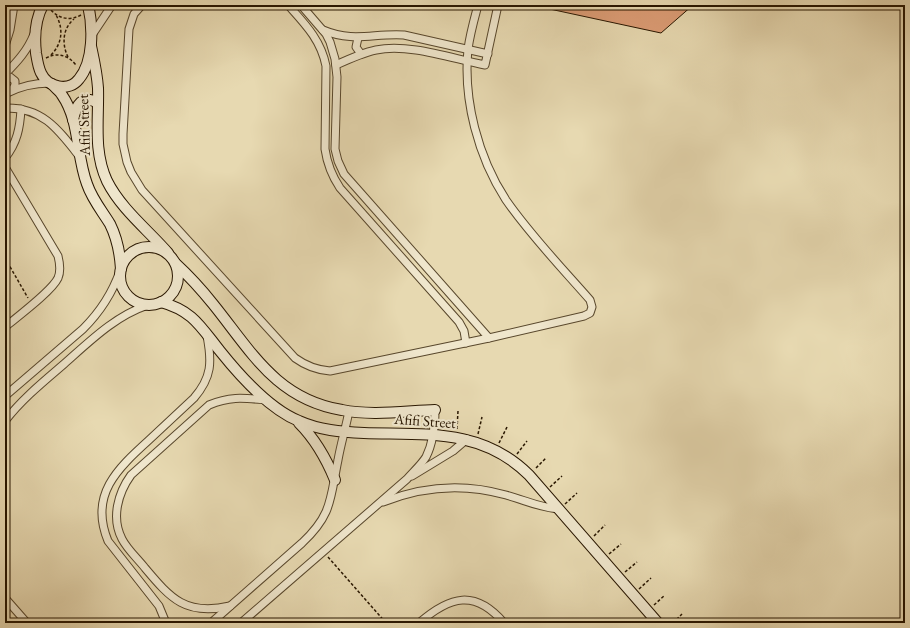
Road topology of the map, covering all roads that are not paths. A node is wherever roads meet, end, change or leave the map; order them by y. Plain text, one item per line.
1 (14, 5) edge
2 (44, 5) edge
3 (88, 5) edge
4 (112, 5) edge
5 (142, 5) edge
6 (288, 5) edge
7 (301, 5) edge
8 (478, 5) edge
9 (498, 5) edge
10 (36, 30) junction
11 (323, 30) junction
12 (358, 38) junction
13 (92, 40) junction
14 (5, 46) edge
15 (468, 49) junction
16 (361, 54) junction
17 (488, 54) junction
18 (467, 62) junction
19 (336, 65) junction
20 (5, 74) edge
21 (5, 79) edge
22 (51, 84) junction
23 (12, 90) junction
24 (5, 94) edge
25 (98, 103) junction
26 (5, 108) edge
27 (21, 109) junction
28 (73, 120) junction
29 (79, 156) junction
30 (5, 158) edge
31 (5, 167) edge
32 (349, 181) junction
33 (340, 188) junction
34 (168, 253) junction
35 (176, 264) junction
36 (120, 270) junction
37 (161, 302) junction
38 (148, 305) junction
39 (476, 323) junction
40 (5, 327) edge
41 (464, 331) junction
42 (207, 334) junction
43 (489, 338) junction
44 (466, 342) junction
45 (5, 396) edge
46 (266, 400) junction
47 (435, 410) joint
48 (349, 411) junction
49 (297, 420) junction
50 (5, 421) edge
51 (345, 432) junction
52 (432, 436) junction
53 (467, 440) junction
54 (407, 479) junction
55 (335, 480) junction
56 (377, 504) junction
57 (560, 509) junction
58 (5, 598) edge
59 (230, 606) junction
60 (5, 619) edge
61 (8, 623) edge
62 (27, 623) edge
63 (166, 623) edge
64 (211, 623) edge
65 (242, 623) edge
66 (419, 623) edge
67 (504, 623) edge
68 (658, 623) edge

1 - 14 street
2 - 10 street
3 - 13 street
4 - 13 street
5 - 44 street
6 - 33 street
7 - 11 street
8 - 15 street
9 - 17 street
10 - 20 street
10 - 22 street, Afifi Street
11 - 12 street
11 - 19 street
12 - 15 street
12 - 16 street
13 - 22 street
13 - 25 street, Afifi Street
15 - 17 street
15 - 18 street
16 - 18 street
16 - 19 street
17 - 18 street
18 - 43 street
19 - 32 street
21 - 23 street
22 - 23 street
22 - 28 street, Afifi Street
23 - 24 street
25 - 28 street
25 - 34 street, Afifi Street
26 - 27 street
27 - 29 street
27 - 30 street
28 - 29 street, Afifi Street
29 - 36 street, Afifi Street
31 - 40 street
32 - 33 street
32 - 39 street
33 - 41 street
34 - 35 street
34 - 36 street
35 - 37 street
35 - 48 street, Afifi Street
36 - 38 street
36 - 45 street
37 - 38 street
37 - 42 street, Afifi Street
38 - 50 street
39 - 41 street
39 - 43 street
41 - 44 street
42 - 46 street, Afifi Street
42 - 63 street
43 - 44 street
46 - 49 street, Afifi Street
46 - 59 street
47 - 48 street, Afifi Street
47 - 52 street
48 - 51 street
49 - 51 street, Afifi Street
49 - 55 street
51 - 52 street, Afifi Street
51 - 55 street
52 - 53 street, Afifi Street
52 - 54 street
53 - 54 street
53 - 57 street, Afifi Street
54 - 56 street
55 - 59 street
56 - 57 street
56 - 65 street
57 - 68 street, Afifi Street
58 - 62 street
59 - 64 street
60 - 61 street
66 - 67 street

